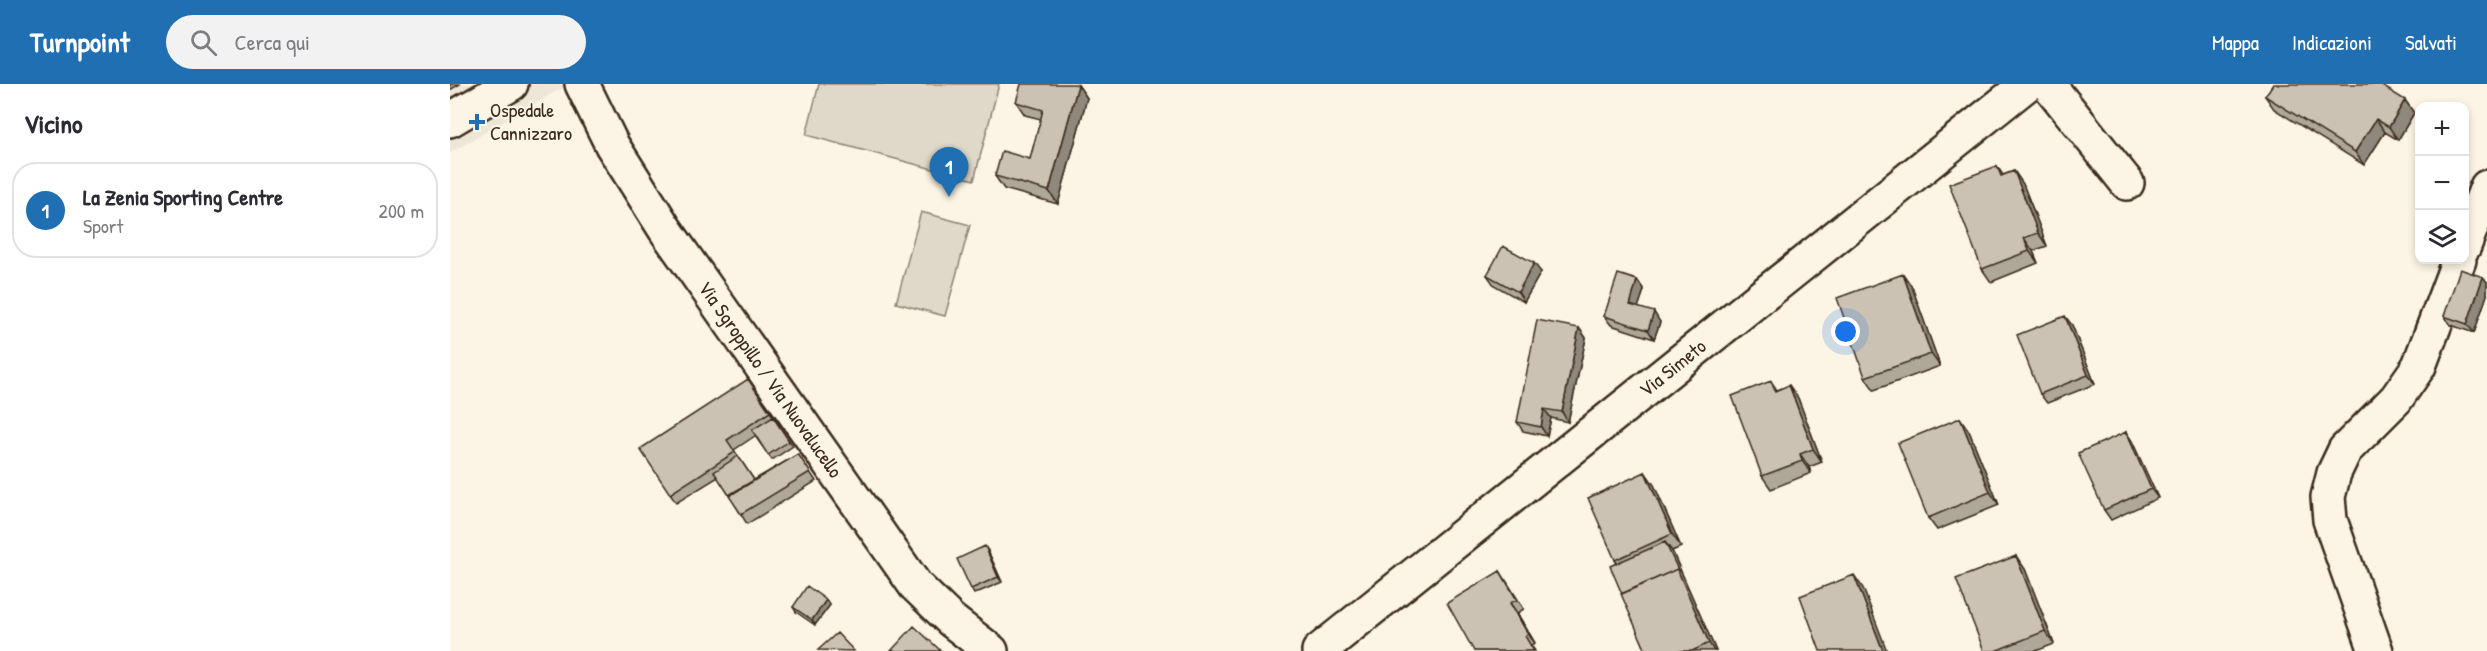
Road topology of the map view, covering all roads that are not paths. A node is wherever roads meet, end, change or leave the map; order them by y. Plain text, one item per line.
1 (511, 84) edge
2 (582, 84) edge
3 (2027, 84) edge
4 (2048, 84) edge
5 (450, 120) edge
6 (2127, 183) dead end
7 (2487, 187) edge
8 (2469, 233) edge
9 (2457, 264) edge
10 (991, 651) edge
11 (1319, 651) edge
12 (2376, 651) edge

1 - 5 street
2 - 10 street, Via Sgroppillo / Via Nuovalucello
3 - 11 street, Via Simeto
4 - 6 street
7 - 8 street
9 - 12 street

